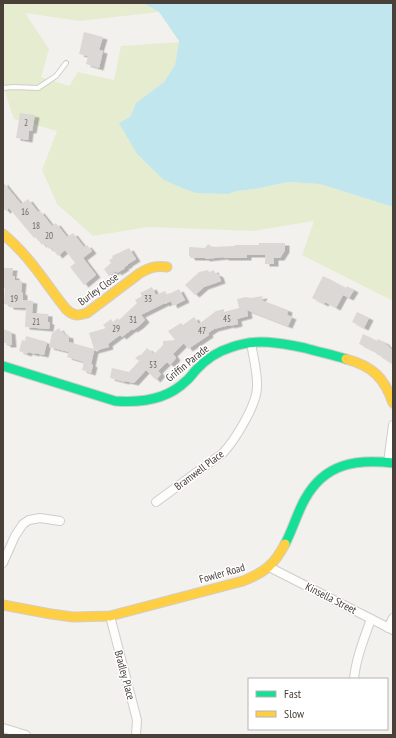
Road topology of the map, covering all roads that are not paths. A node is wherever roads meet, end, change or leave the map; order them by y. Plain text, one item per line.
1 (66, 63) dead end
2 (3, 88) edge
3 (3, 234) edge
4 (167, 267) dead end
5 (251, 342) junction
6 (3, 366) edge
7 (393, 403) edge
8 (393, 425) edge
9 (390, 463) edge
10 (156, 502) dead end
11 (60, 521) dead end
12 (3, 563) edge
13 (269, 567) junction
14 (3, 605) edge
15 (110, 616) junction
16 (393, 618) edge
17 (371, 619) junction
18 (391, 629) edge
19 (354, 678) edge
20 (3, 728) edge
21 (26, 735) edge
22 (136, 735) edge

1 - 2 lane
3 - 4 street, Burley Close
5 - 6 street, Griffin Parade
5 - 7 street, Griffin Parade
5 - 10 street, Bramwell Place
8 - 9 street
9 - 13 street, Fowler Road
11 - 12 street
13 - 15 street, Fowler Road
13 - 17 street, Kinsella Street
14 - 15 street, Fowler Road
15 - 22 street, Bradley Place
16 - 18 street
17 - 18 street, Kinsella Street
17 - 19 street
20 - 21 street

